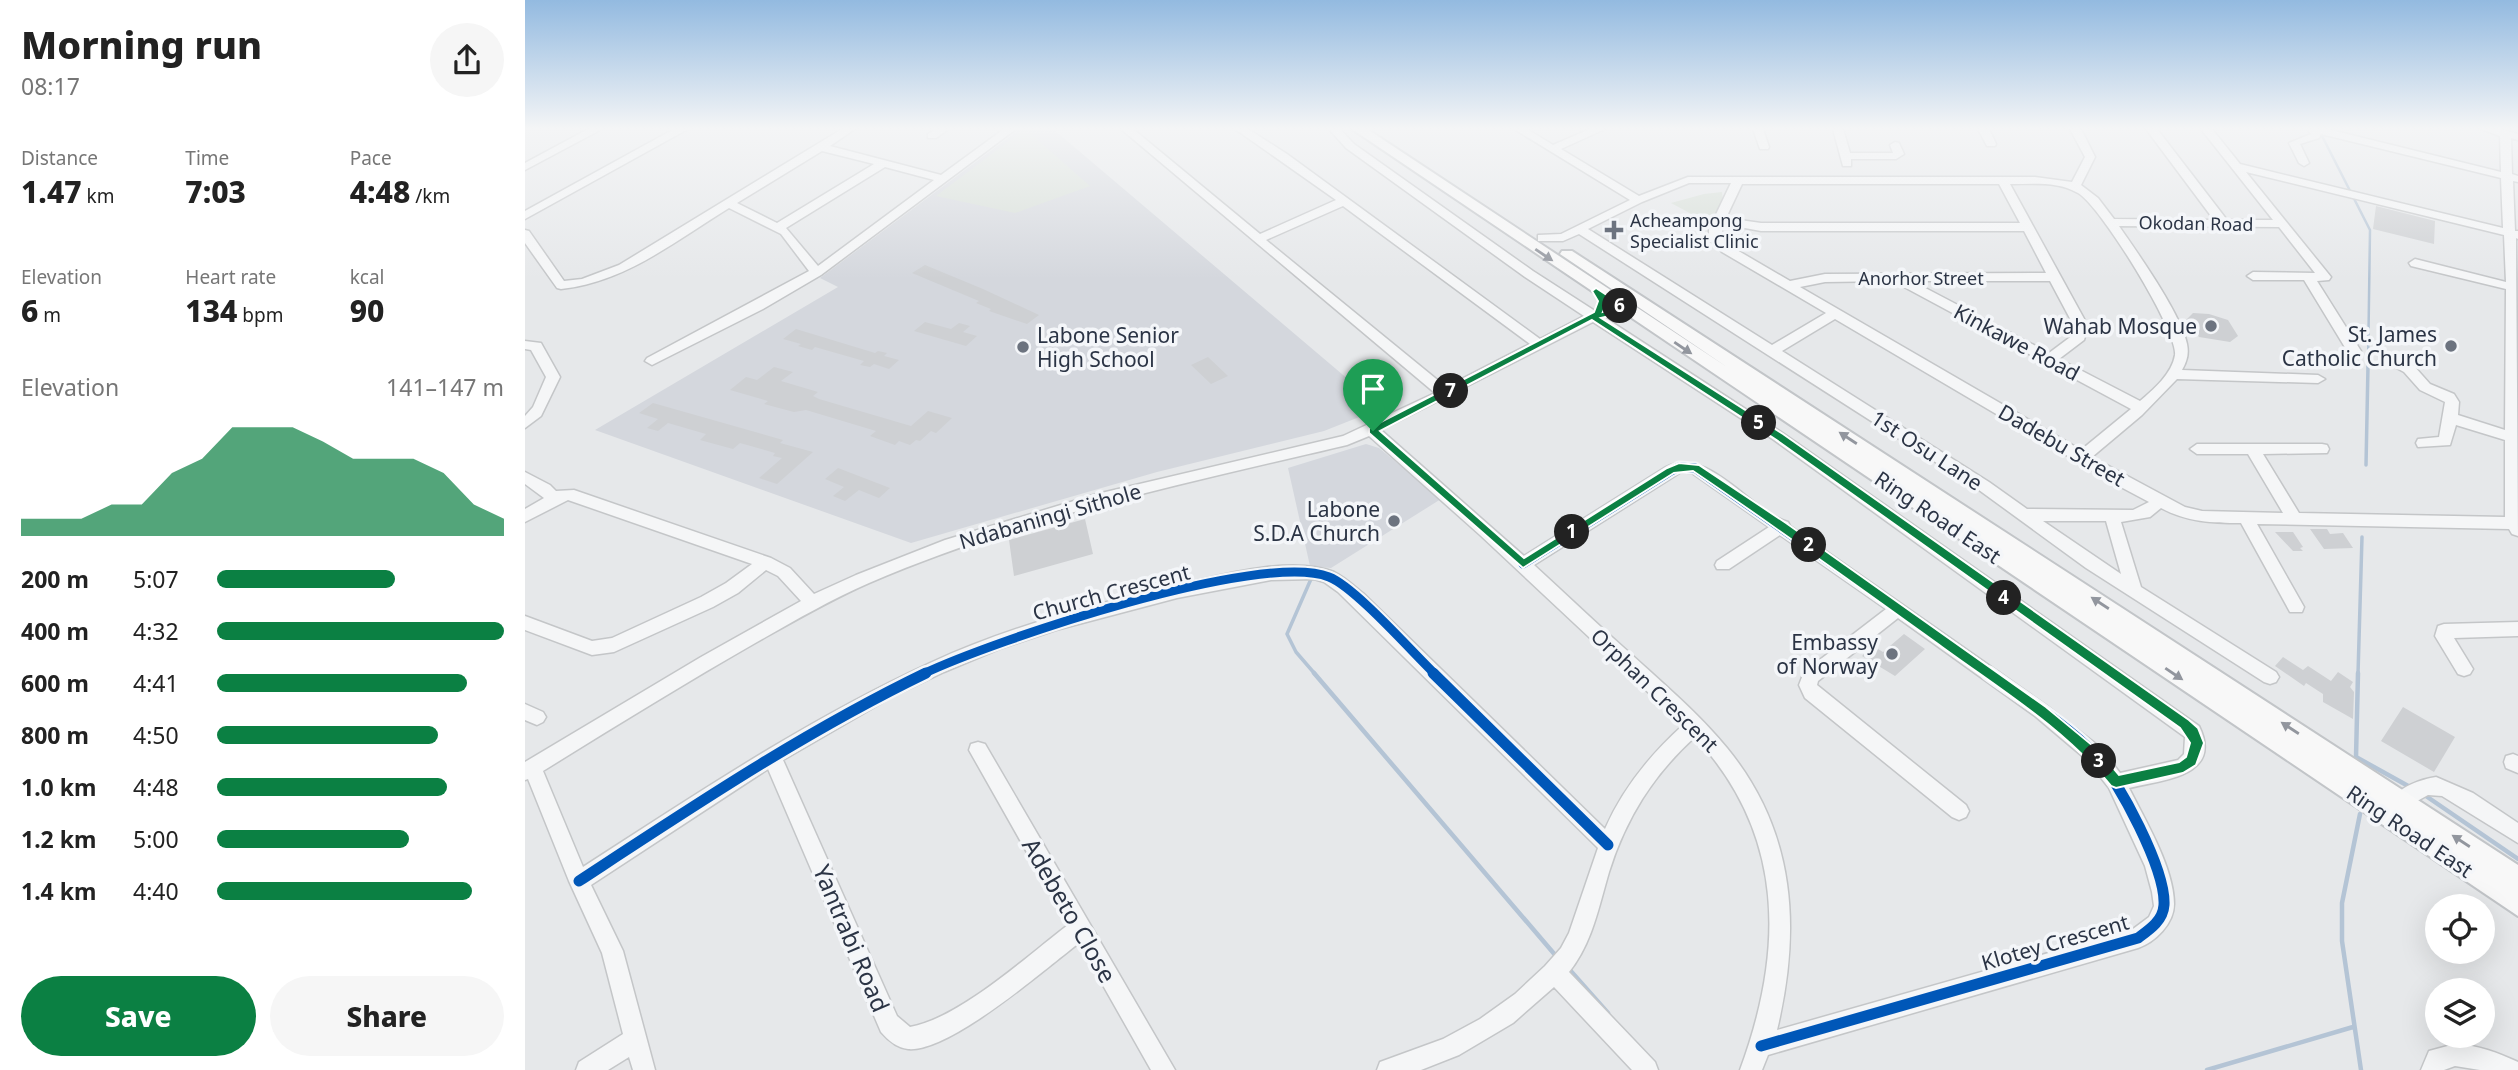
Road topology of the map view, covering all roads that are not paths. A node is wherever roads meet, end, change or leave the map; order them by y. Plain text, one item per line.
1 (2514, 178) edge
2 (593, 179) edge
3 (770, 179) edge
4 (857, 179) edge
5 (942, 179) edge
6 (1187, 179) edge
7 (1312, 179) edge
8 (1398, 179) edge
9 (1430, 179) edge
10 (1454, 179) edge
11 (1603, 179) edge
12 (2079, 179) edge
13 (2189, 179) edge
14 (2247, 179) edge
15 (2290, 179) edge
16 (1738, 180) junction
17 (1851, 180) joint
18 (2003, 181) junction
19 (2075, 187) junction
20 (1638, 200) junction
21 (1344, 201) junction
22 (730, 204) junction
23 (525, 216) edge
24 (1719, 220) junction
25 (2110, 222) junction
26 (2223, 223) junction
27 (2283, 223) junction
28 (776, 228) junction
29 (2028, 228) junction
30 (1580, 229) junction
31 (525, 234) edge
32 (2514, 234) edge
33 (1260, 238) junction
34 (1554, 241) junction
35 (539, 253) junction
36 (525, 258) edge
37 (2415, 263) dead end
38 (817, 272) junction
39 (2253, 276) dead end
40 (2054, 277) junction
41 (1896, 278) junction
42 (2309, 278) junction
43 (1789, 285) junction
44 (2512, 287) junction
45 (1596, 291) junction
46 (1626, 311) junction
47 (1834, 314) junction
48 (1595, 315) junction
49 (1538, 344) junction
50 (525, 345) edge
51 (1772, 351) junction
52 (2354, 351) dead end
53 (2050, 359) junction
54 (652, 361) dead end
55 (2398, 365) dead end
56 (2174, 374) junction
57 (2318, 379) dead end
58 (1445, 394) junction
59 (2516, 396) edge
60 (2139, 407) junction
61 (2451, 418) junction
62 (525, 422) edge
63 (1373, 431) junction
64 (2512, 437) junction
65 (2423, 443) dead end
66 (2197, 449) dead end
67 (2322, 449) dead end
68 (2253, 450) junction
69 (2082, 457) junction
70 (525, 477) edge
71 (554, 499) junction
72 (2159, 502) junction
73 (2026, 515) junction
74 (525, 516) edge
75 (2112, 517) junction
76 (2246, 519) junction
77 (2295, 519) junction
78 (1782, 526) junction
79 (2515, 526) edge
80 (765, 562) junction
81 (1523, 564) junction
82 (1723, 565) dead end
83 (2134, 591) junction
84 (812, 603) junction
85 (2296, 607) dead end
86 (1897, 610) junction
87 (525, 623) edge
88 (2518, 629) edge
89 (2136, 638) junction
90 (2465, 669) dead end
91 (2270, 677) dead end
92 (1695, 726) junction
93 (978, 750) dead end
94 (772, 756) junction
95 (529, 770) edge
96 (2116, 782) junction
97 (2413, 794) junction
98 (1959, 811) dead end
99 (2518, 834) edge
100 (1608, 845) junction
101 (2518, 879) edge
102 (579, 881) junction
103 (2518, 904) edge
104 (1080, 929) junction
105 (1555, 972) junction
106 (635, 1040) junction
107 (1761, 1046) junction
108 (587, 1070) edge
109 (644, 1070) edge
110 (1164, 1070) edge
111 (1388, 1070) edge
112 (1647, 1070) edge
113 (1751, 1070) edge
114 (2432, 1070) edge
115 (2510, 1070) edge

1 - 32 street
2 - 23 street
3 - 22 street
4 - 28 street
5 - 38 street
6 - 33 street
7 - 21 street
8 - 48 street
9 -> 45 main road, Ring Road East
10 - 34 main road, Ring Road East
11 - 20 street
12 - 19 street
13 - 26 street
14 - 27 street, Okodan Road
15 - 32 street
16 - 17 street
16 - 20 street
16 - 24 street
17 - 18 street
18 - 19 street
18 - 29 street
19 - 25 street
20 - 30 street
21 - 33 street
21 - 49 street
22 - 28 street
22 - 35 street
24 - 29 street
24 - 43 street, Dadebu Street
25 - 26 street, Okodan Road
25 - 56 street
26 - 27 street, Okodan Road
27 - 42 street, Okodan Road
28 - 38 street
29 - 40 street
30 - 34 street
30 - 51 street, 1st Osu Lane
31 - 35 street
32 - 44 street
33 - 58 street
89 -> 34 main road, Ring Road East
35 - 36 street
37 - 44 street
38 - 54 street
39 - 42 street
40 - 41 street, Anorhor Street
40 - 53 street
41 - 43 street, Anorhor Street
41 - 53 street, Kinkawe Road
42 - 52 street
43 - 47 street, Dadebu Street
44 - 59 street
45 - 46 main road, Ring Road East
45 - 48 street
46 - 48 street, Ndabaningi Sithole
46 -> 89 main road, Ring Road East
47 - 51 street
47 - 69 street, Dadebu Street
48 - 49 street, Ndabaningi Sithole
48 - 96 street
49 - 58 street, Ndabaningi Sithole
50 - 62 street
51 - 73 street, 1st Osu Lane
53 - 60 street, Kinkawe Road
55 - 61 street
56 - 57 street
56 - 60 street
58 - 63 street, Ndabaningi Sithole
59 - 64 street
60 - 69 street
61 - 64 street
61 - 65 street
63 - 81 street, Orphan Crescent
63 - 84 street, Ndabaningi Sithole
64 - 79 street
66 - 68 street
67 - 68 street
68 - 77 street
69 - 72 street, Dadebu Street
70 - 71 street
71 - 74 street
71 - 80 street
72 - 75 street
72 - 76 street, Dadebu Street
73 - 75 street
73 - 83 street, 1st Osu Lane
75 - 83 street
76 - 77 street, Dadebu Street
76 - 85 street
77 - 79 street, Dadebu Street
78 - 81 street, Klotey Crescent
78 - 82 street
78 - 86 street, Klotey Crescent
80 - 84 street
80 - 87 street
81 - 92 street, Orphan Crescent
83 - 91 street, 1st Osu Lane
84 - 95 street, Ndabaningi Sithole
86 - 96 street, Klotey Crescent
86 - 98 street
88 - 90 street
97 -> 89 main road, Ring Road East
89 -> 103 main road, Ring Road East
92 - 100 street
92 - 107 street, Orphan Crescent
93 - 104 street, Adebeto Close
94 - 100 street, Church Crescent
94 - 102 street, Church Crescent
94 - 104 street, Yantrabi Road
95 - 102 street
96 - 107 street, Klotey Crescent
97 - 99 street
101 -> 97 main road, Ring Road East
100 - 105 street
102 - 106 street
104 - 110 street, Adebeto Close
105 - 111 street
105 - 112 street
106 - 108 street
106 - 109 street
107 - 113 street, Orphan Crescent
114 - 115 street

